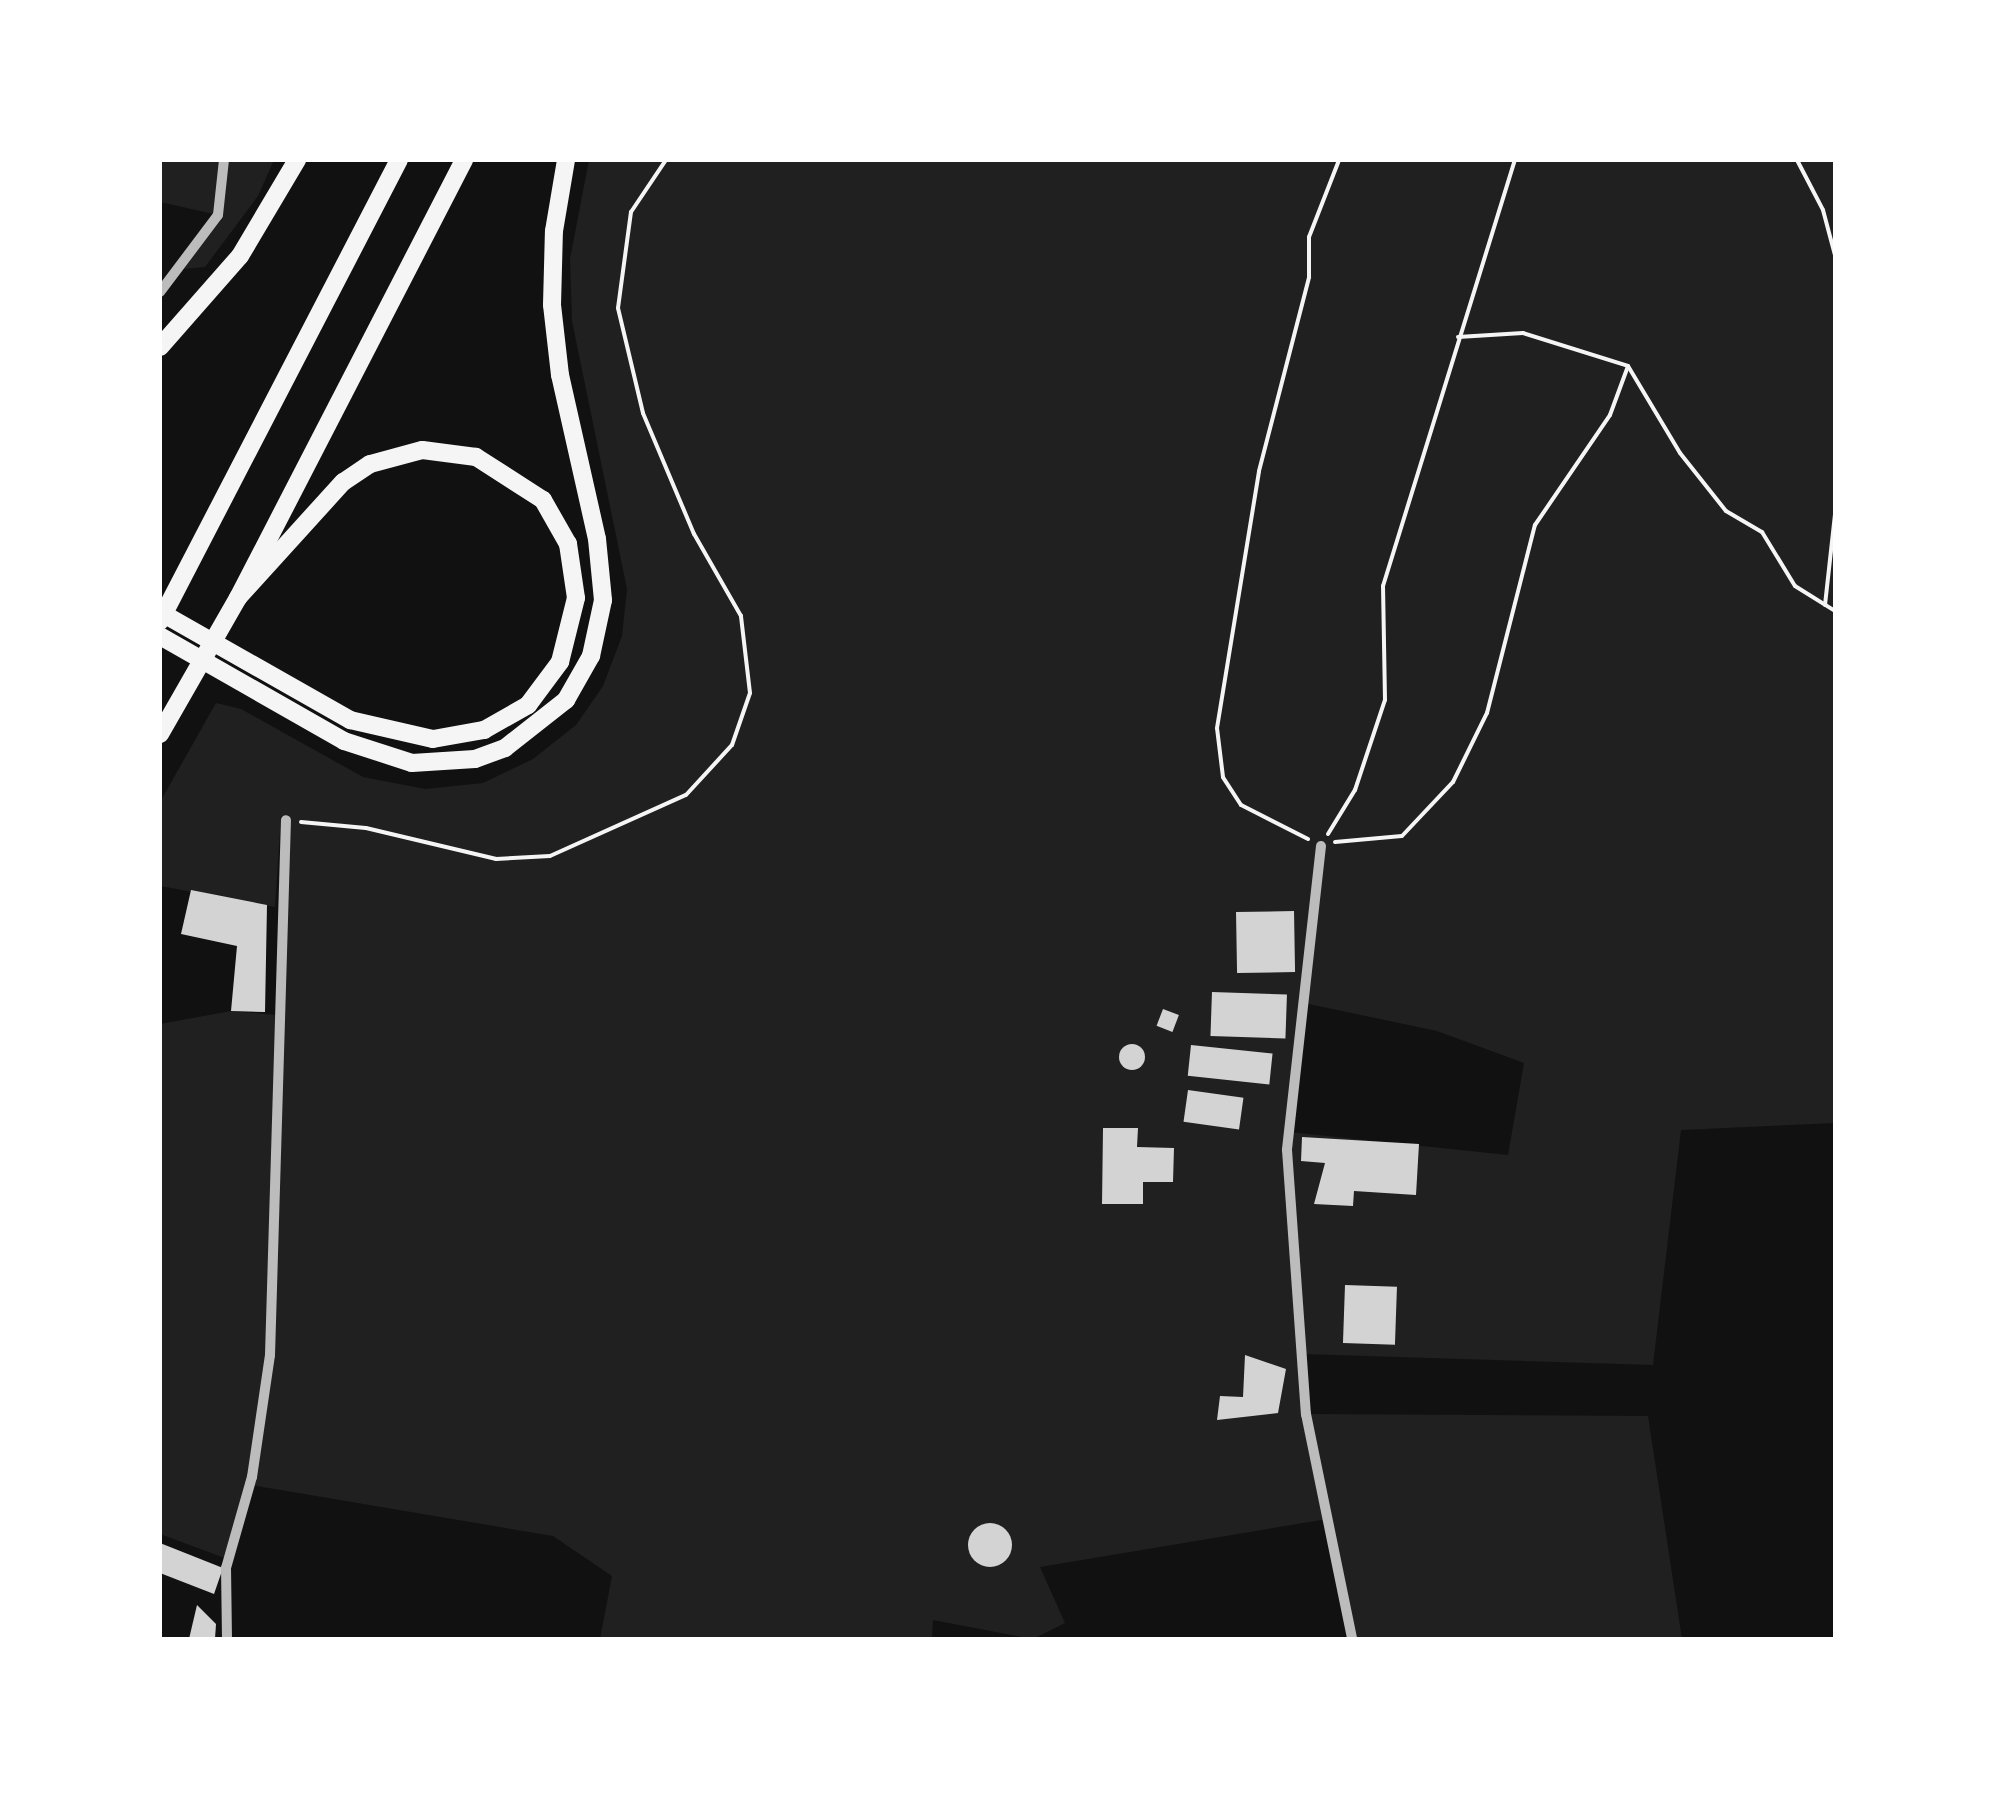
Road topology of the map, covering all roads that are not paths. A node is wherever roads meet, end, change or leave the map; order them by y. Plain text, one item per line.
1 (224, 160) edge
2 (297, 160) edge
3 (400, 160) edge
4 (464, 160) edge
5 (566, 160) edge
6 (160, 292) edge
7 (160, 347) edge
8 (238, 598) junction
9 (160, 612) edge
10 (160, 622) edge
11 (160, 636) edge
12 (161, 732) edge
13 (286, 820) dead end
14 (1321, 846) road end
15 (227, 1639) edge
16 (1352, 1639) edge

1 - 6 street
2 - 7 highway
3 - 10 highway
4 - 8 highway
5 - 11 highway
8 - 9 highway
8 - 12 highway
13 - 15 street
14 - 16 street

